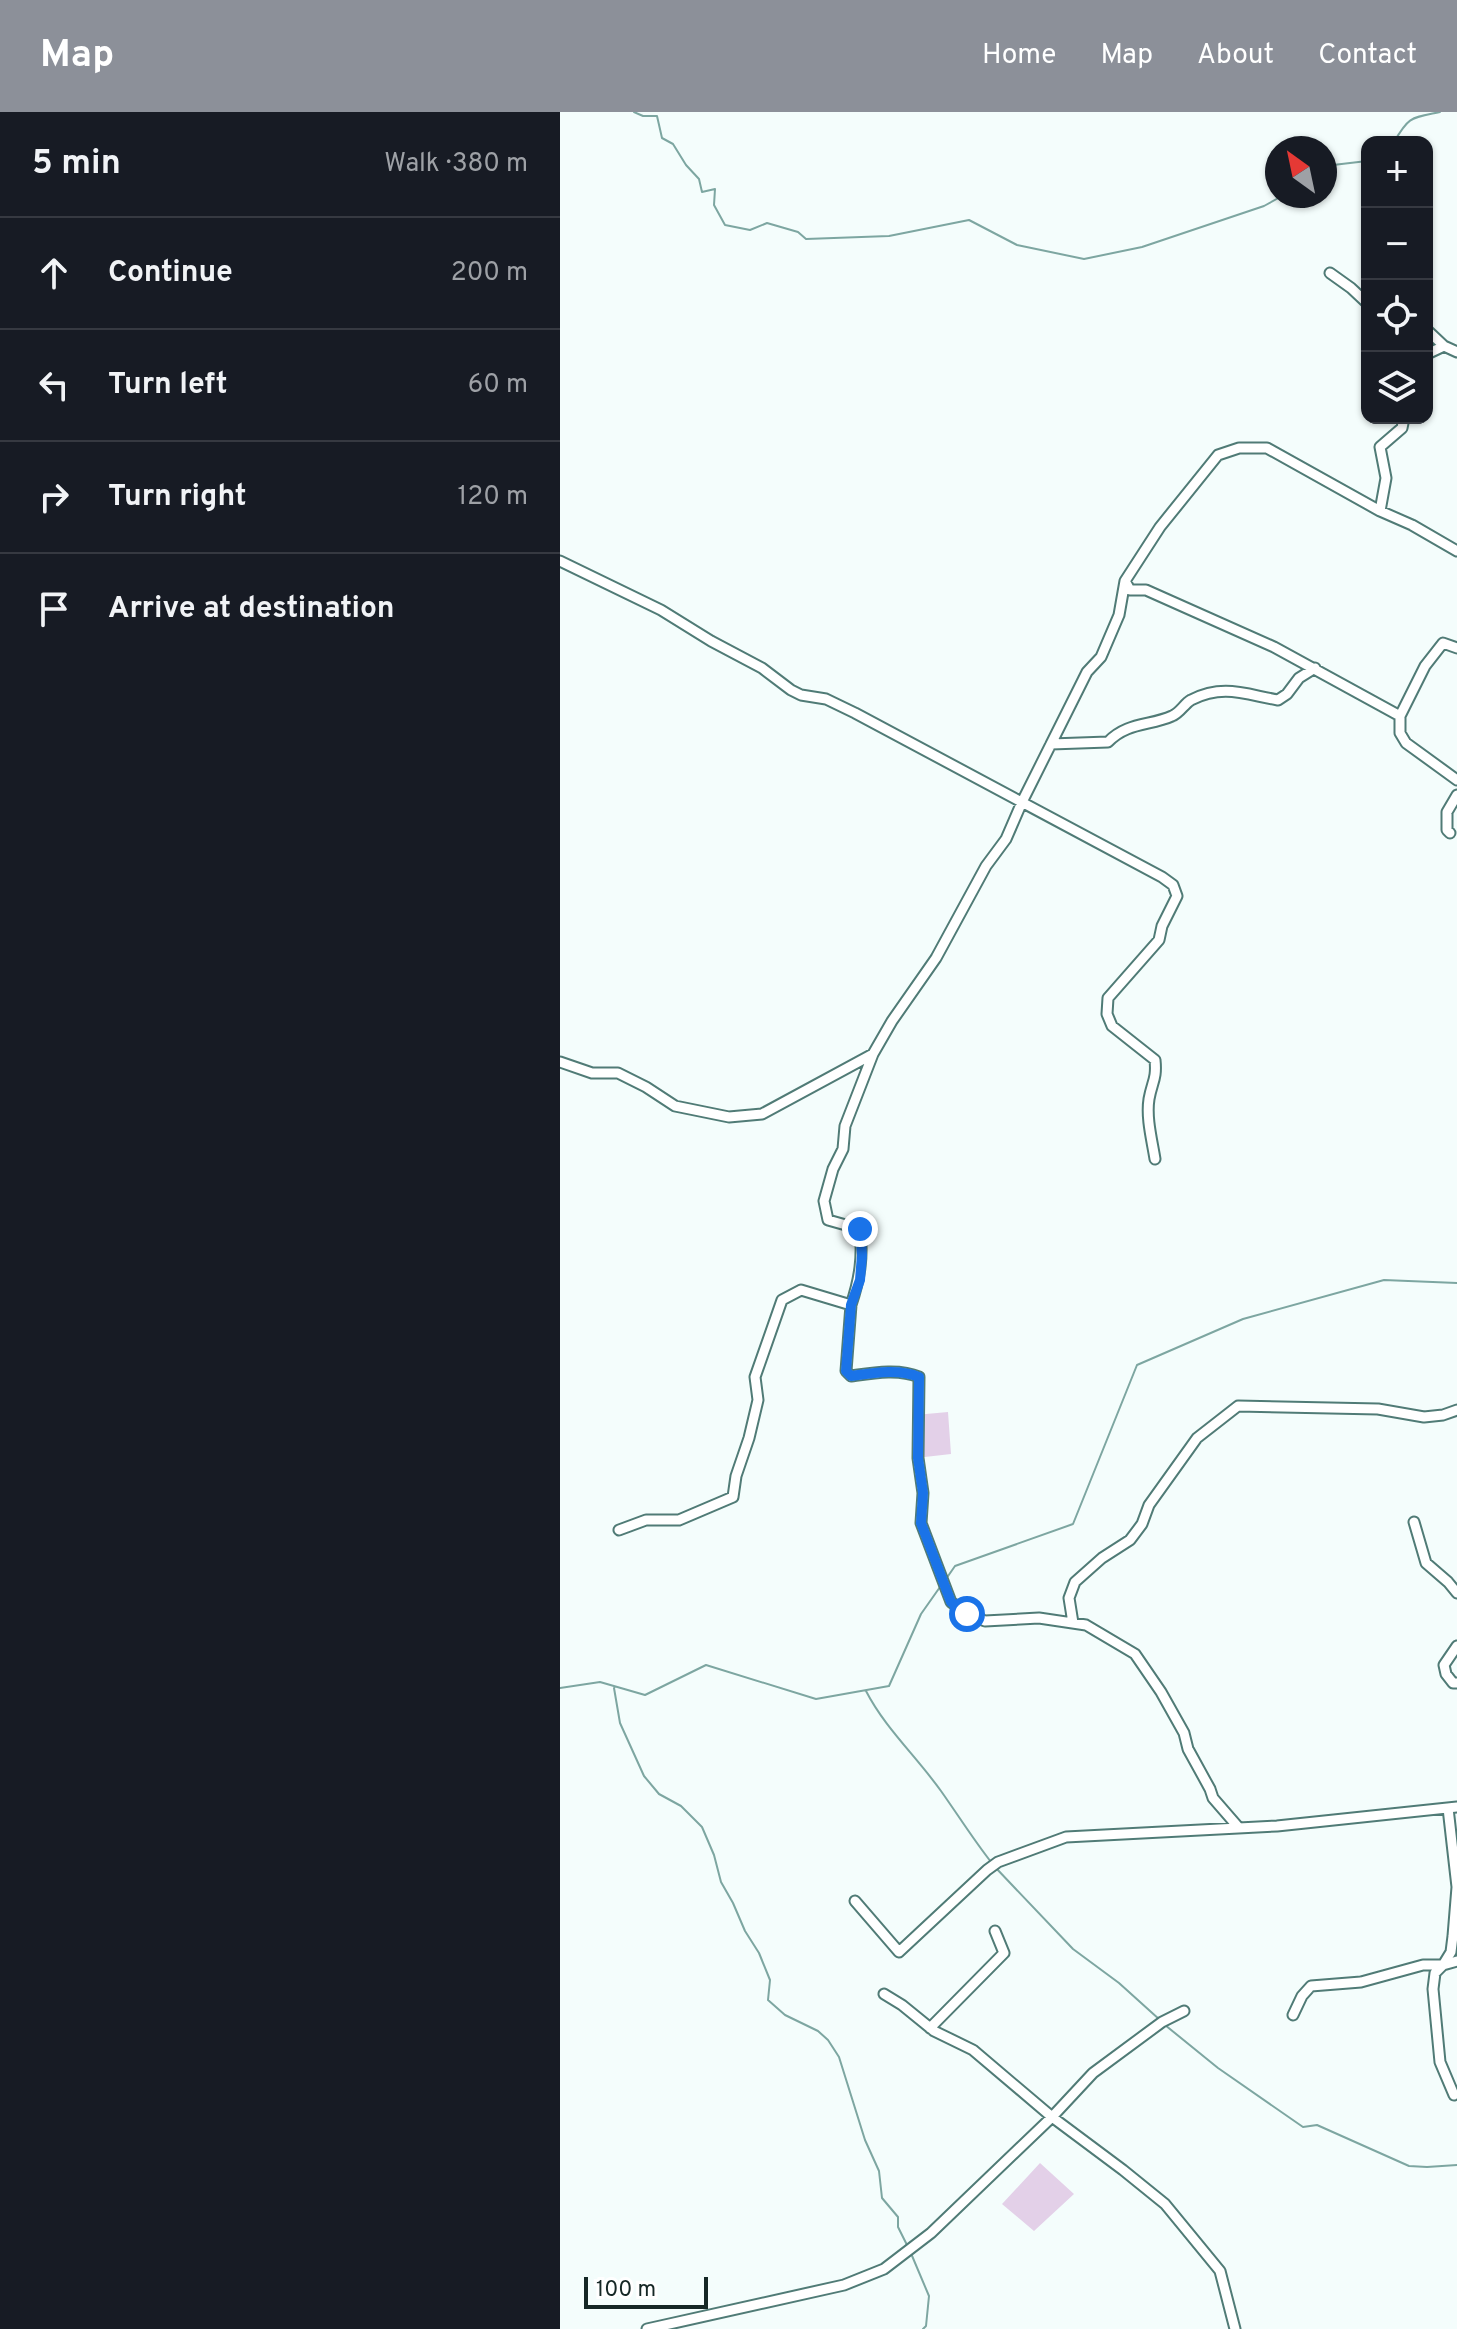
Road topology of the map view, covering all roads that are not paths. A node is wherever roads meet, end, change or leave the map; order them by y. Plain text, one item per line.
1 (1330, 273) dead end
2 (1361, 297) edge
3 (1433, 336) edge
4 (1444, 346) junction
5 (1431, 352) edge
6 (1457, 352) edge
7 (1403, 424) edge
8 (1380, 511) junction
9 (1457, 551) edge
10 (560, 561) edge
11 (1125, 581) junction
12 (1457, 648) edge
13 (1315, 668) junction
14 (1400, 716) junction
15 (1051, 744) junction
16 (1457, 780) edge
17 (1457, 795) edge
18 (1022, 802) junction
19 (1450, 833) dead end
20 (873, 1054) junction
21 (560, 1062) edge
22 (1155, 1159) dead end
23 (851, 1305) junction
24 (1457, 1410) edge
25 (1414, 1522) dead end
26 (619, 1530) dead end
27 (1457, 1593) edge
28 (1073, 1623) junction
29 (1457, 1646) edge
30 (1457, 1683) edge
31 (1453, 1807) edge
32 (1239, 1828) junction
33 (855, 1901) dead end
34 (995, 1931) dead end
35 (1457, 1961) edge
36 (1443, 1965) junction
37 (884, 1994) dead end
38 (1184, 2011) dead end
39 (1293, 2015) dead end
40 (930, 2028) junction
41 (1454, 2095) dead end
42 (1052, 2117) junction
43 (647, 2329) edge
44 (1235, 2329) edge

1 - 2 street
3 - 4 street
4 - 5 street
4 - 6 street
7 - 8 street
8 - 9 street
8 - 11 street
10 - 18 street
11 - 13 street
11 - 15 street
12 - 14 street
13 - 14 street
13 - 15 street
14 - 16 street
15 - 18 street
17 - 19 street
18 - 20 street
18 - 22 street
20 - 21 street
20 - 23 street
23 - 26 street
23 - 28 street
24 - 28 street
25 - 27 street
28 - 32 street
29 - 30 street
31 - 32 street
31 - 36 street
32 - 33 street
34 - 40 street
35 - 36 street
36 - 39 street
36 - 41 street
37 - 40 street
38 - 42 street
40 - 42 street
42 - 43 street
42 - 44 street

